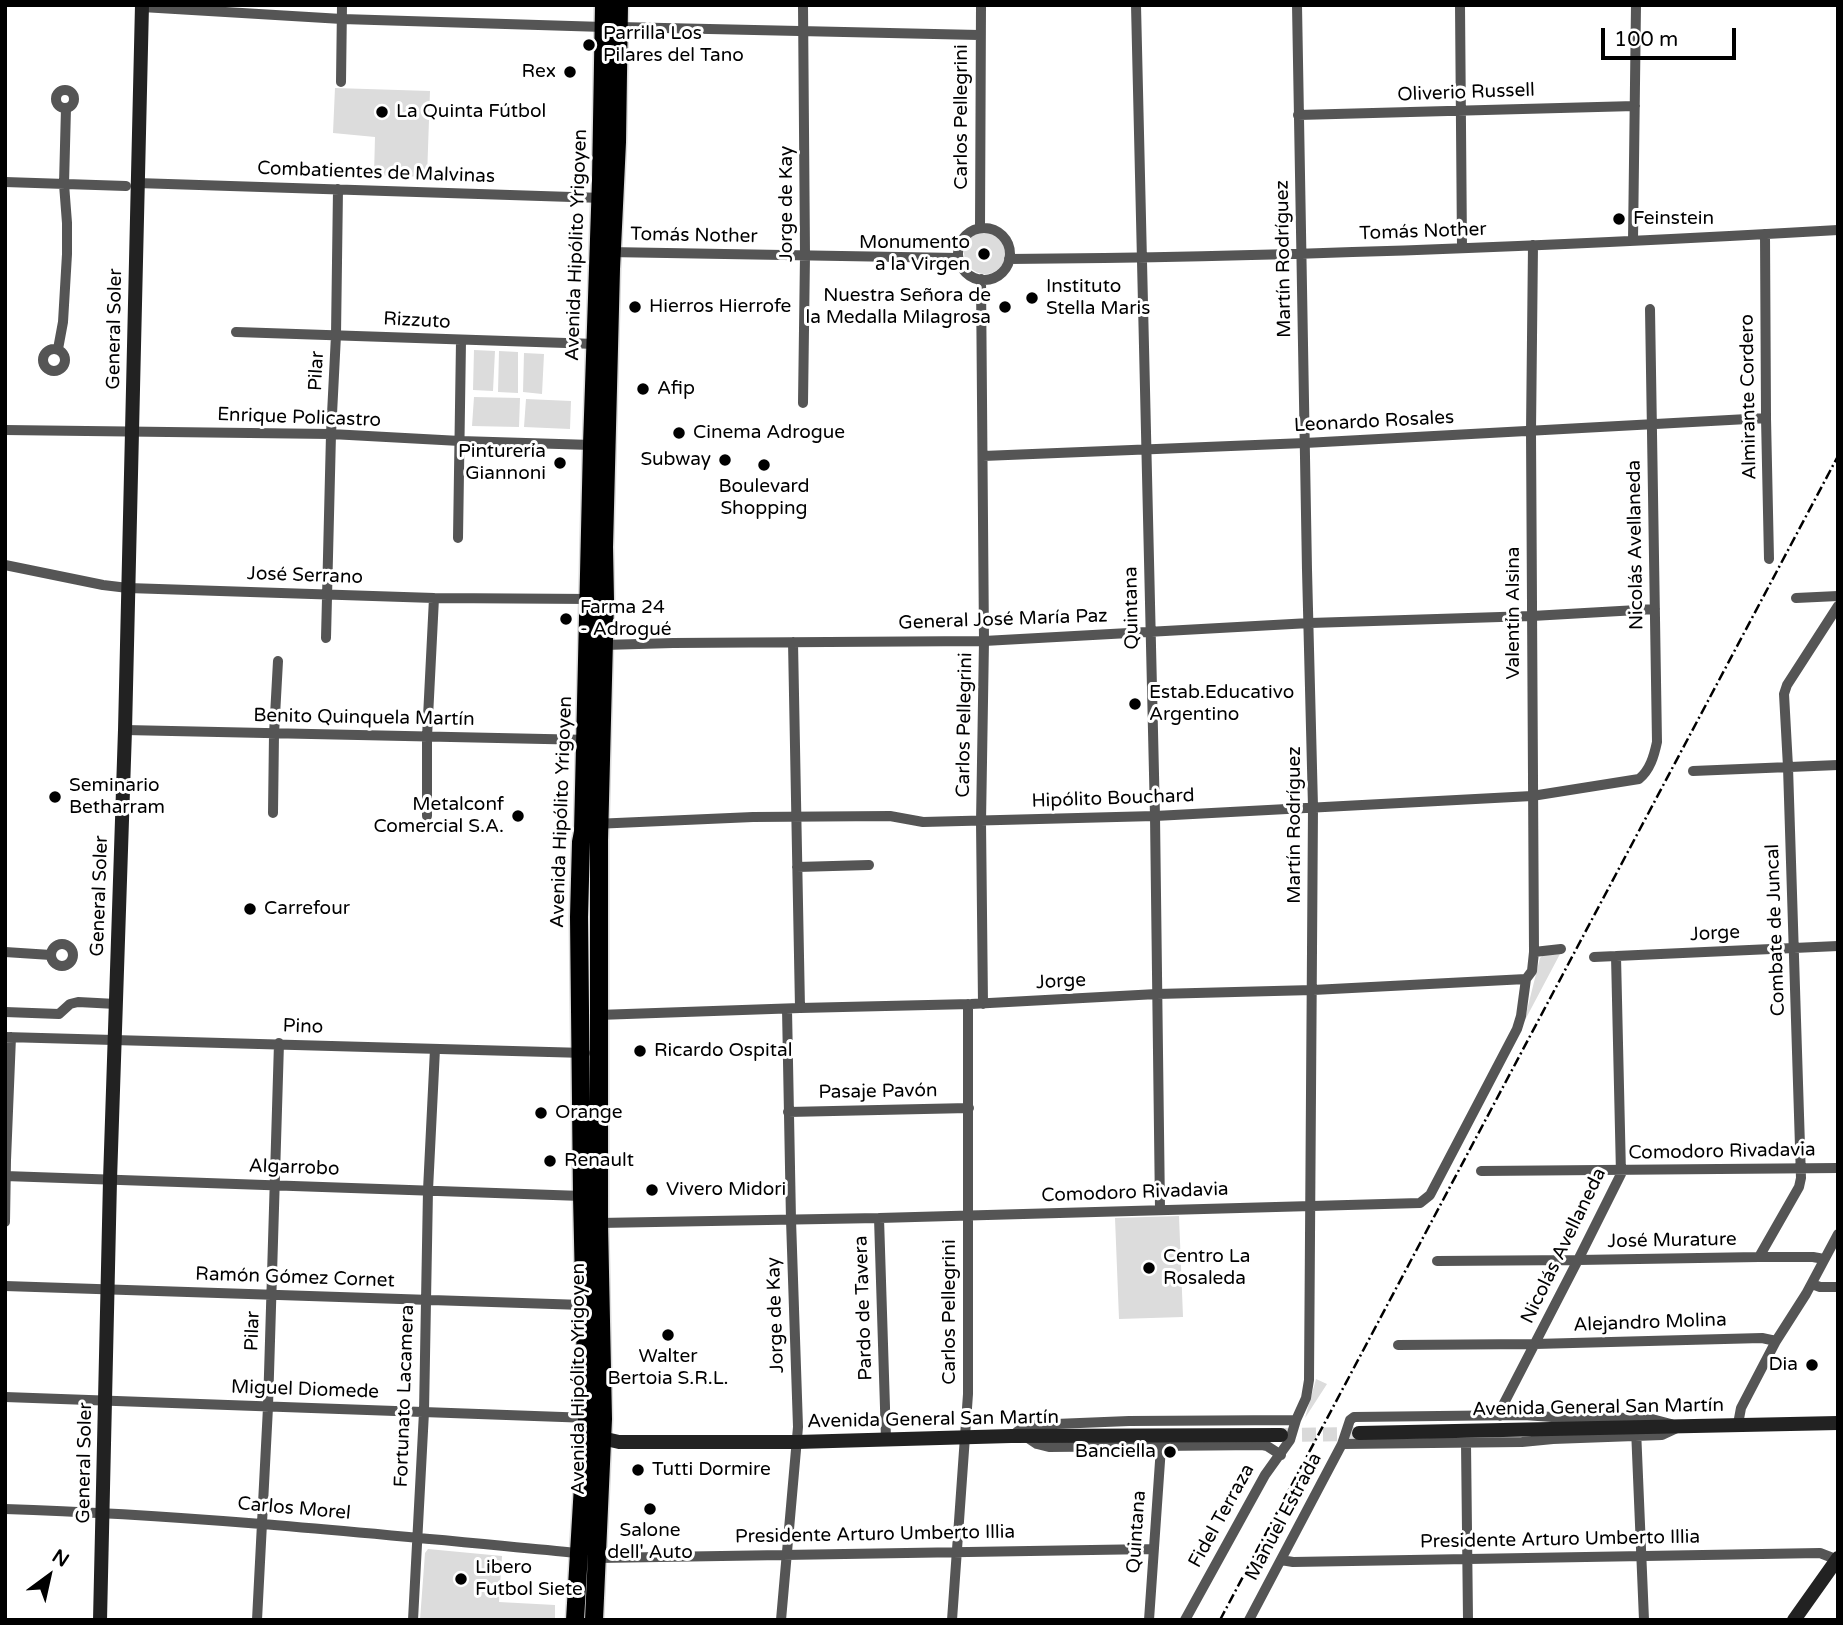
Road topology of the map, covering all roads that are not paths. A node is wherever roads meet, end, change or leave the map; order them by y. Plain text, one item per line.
1 (342, 5) edge
2 (604, 5) edge
3 (619, 5) edge
4 (803, 5) edge
5 (981, 5) edge
6 (1136, 5) edge
7 (1297, 5) edge
8 (1460, 5) edge
9 (1636, 5) edge
10 (142, 6) edge
11 (342, 19) junction
12 (611, 27) junction
13 (803, 32) junction
14 (979, 35) junction
15 (341, 82) dead end
16 (1635, 106) junction
17 (66, 108) dead end
18 (1461, 110) junction
19 (1298, 115) junction
20 (5, 183) edge
21 (64, 184) junction
22 (131, 184) junction
23 (338, 189) junction
24 (607, 198) junction
25 (980, 228) junction
26 (1838, 230) edge
27 (1765, 234) junction
28 (1633, 240) junction
29 (1533, 245) junction
30 (1462, 248) junction
31 (605, 252) junction
32 (1301, 254) junction
33 (804, 255) junction
34 (958, 258) junction
35 (1142, 258) junction
36 (1009, 259) junction
37 (981, 279) junction
38 (1650, 309) dead end
39 (236, 332) dead end
40 (336, 335) junction
41 (461, 341) junction
42 (596, 344) junction
43 (58, 349) dead end
44 (803, 403) dead end
45 (1766, 418) junction
46 (1651, 425) junction
47 (5, 430) edge
48 (1531, 431) junction
49 (131, 432) junction
50 (331, 434) junction
51 (460, 442) junction
52 (1305, 443) junction
53 (592, 445) junction
54 (1147, 451) junction
55 (983, 456) junction
56 (458, 538) dead end
57 (1769, 559) dead end
58 (5, 565) edge
59 (128, 588) junction
60 (326, 594) junction
61 (1838, 596) edge
62 (434, 598) junction
63 (1796, 598) dead end
64 (597, 599) junction
65 (1838, 606) edge
66 (1654, 609) junction
67 (1532, 616) junction
68 (1310, 623) junction
69 (1150, 631) junction
70 (326, 638) dead end
71 (984, 641) junction
72 (793, 642) junction
73 (604, 645) junction
74 (278, 661) dead end
75 (125, 730) junction
76 (274, 734) junction
77 (427, 737) junction
78 (594, 740) junction
79 (1838, 765) edge
80 (1788, 767) junction
81 (1693, 771) dead end
82 (1643, 776) joint
83 (1532, 796) junction
84 (1313, 807) junction
85 (273, 813) dead end
86 (427, 816) dead end
87 (1155, 816) junction
88 (796, 817) junction
89 (981, 821) junction
90 (591, 824) junction
91 (869, 865) dead end
92 (797, 867) junction
93 (1838, 946) edge
94 (1794, 948) junction
95 (1560, 949) dead end
96 (5, 952) edge
97 (1534, 953) junction
98 (51, 955) dead end
99 (1616, 956) junction
100 (1594, 957) dead end
101 (1526, 979) junction
102 (1313, 990) junction
103 (1157, 994) junction
104 (116, 1004) junction
105 (968, 1004) junction
106 (983, 1004) junction
107 (800, 1008) junction
108 (787, 1009) junction
109 (5, 1012) edge
110 (598, 1015) junction
111 (8, 1037) edge
112 (116, 1040) junction
113 (279, 1043) junction
114 (435, 1049) junction
115 (590, 1053) junction
116 (968, 1108) junction
117 (788, 1112) junction
118 (1838, 1168) edge
119 (1801, 1169) junction
120 (1621, 1170) junction
121 (1481, 1171) dead end
122 (5, 1175) edge
123 (110, 1180) junction
124 (274, 1185) junction
125 (428, 1190) junction
126 (582, 1196) junction
127 (1311, 1205) junction
128 (1160, 1209) junction
129 (968, 1215) junction
130 (879, 1218) junction
131 (791, 1220) junction
132 (5, 1222) edge
133 (599, 1223) junction
134 (1838, 1234) edge
135 (1759, 1257) junction
136 (1824, 1259) junction
137 (1437, 1261) dead end
138 (1578, 1261) junction
139 (1812, 1284) junction
140 (5, 1286) edge
141 (1838, 1287) edge
142 (108, 1290) junction
143 (272, 1296) junction
144 (427, 1300) junction
145 (583, 1306) junction
146 (1776, 1341) junction
147 (1535, 1344) junction
148 (1398, 1345) dead end
149 (5, 1397) edge
150 (106, 1401) junction
151 (268, 1407) junction
152 (424, 1412) junction
153 (1500, 1416) junction
154 (1296, 1420) junction
155 (1838, 1423) edge
156 (1738, 1424) junction
157 (1678, 1425) junction
158 (595, 1427) junction
159 (1636, 1431) junction
160 (1353, 1432) junction
161 (1287, 1433) junction
162 (1018, 1436) junction
163 (966, 1438) junction
164 (886, 1439) junction
165 (797, 1442) junction
166 (1466, 1443) junction
167 (1342, 1444) junction
168 (1161, 1447) junction
169 (1281, 1455) junction
170 (5, 1508) edge
171 (103, 1512) junction
172 (261, 1523) junction
173 (417, 1538) junction
174 (1153, 1549) junction
175 (958, 1552) junction
176 (578, 1553) junction
177 (787, 1554) junction
178 (1641, 1555) junction
179 (598, 1558) junction
180 (1466, 1559) junction
181 (1837, 1559) edge
182 (1281, 1560) junction
183 (100, 1620) edge
184 (257, 1620) edge
185 (413, 1620) edge
186 (575, 1620) edge
187 (594, 1620) edge
188 (781, 1620) edge
189 (952, 1620) edge
190 (1149, 1620) edge
191 (1185, 1620) edge
192 (1249, 1620) edge
193 (1468, 1620) edge
194 (1644, 1620) edge
195 (1794, 1620) edge

1 - 11 street
2 - 12 main road, Avenida Hipólito Yrigoyen
3 - 12 main road, Avenida Hipólito Yrigoyen
4 - 13 street, Jorge de Kay
5 - 14 street, Carlos Pellegrini
6 - 35 street, Quintana
7 - 19 street, Martín Rodríguez
8 - 18 street
9 - 16 street
10 - 11 street
10 - 22 street, General Soler
11 - 12 street
11 - 15 street
12 - 13 street
12 - 24 main road, Avenida Hipólito Yrigoyen
13 - 14 street
13 - 33 street, Jorge de Kay
14 - 25 street, Carlos Pellegrini
16 - 18 street, Oliverio Russell
16 - 28 street
17 - 21 street
18 - 19 street, Oliverio Russell
18 - 30 street
19 - 32 street, Martín Rodríguez
20 - 21 street, Combatientes de Malvinas
21 - 22 street, Combatientes de Malvinas
21 - 43 street
22 - 23 street, Combatientes de Malvinas
22 - 49 street, General Soler
23 - 24 street, Combatientes de Malvinas
23 - 40 street, Pilar
24 - 31 main road, Avenida Hipólito Yrigoyen
25 - 34 street
25 - 36 street
26 - 27 street, Tomás Nother
27 - 28 street, Tomás Nother
27 - 45 street, Almirante Cordero
28 - 29 street, Tomás Nother
29 - 30 street, Tomás Nother
29 - 48 street, Valentín Alsina
30 - 32 street, Tomás Nother
31 - 33 street, Tomás Nother
31 - 42 main road, Avenida Hipólito Yrigoyen
31 - 64 main road, Avenida Hipólito Yrigoyen
32 - 35 street, Tomás Nother
32 - 52 street, Martín Rodríguez
33 - 34 street, Tomás Nother
33 - 44 street, Jorge de Kay
34 - 37 street
35 - 36 street, Tomás Nother
35 - 54 street, Quintana
36 - 37 street
37 - 55 street, Carlos Pellegrini
38 - 46 street, Nicolás Avellaneda
39 - 40 street, Rizzuto
40 - 41 street, Rizzuto
40 - 50 street, Pilar
41 - 42 street, Rizzuto
41 - 51 street
42 - 53 main road, Avenida Hipólito Yrigoyen
45 - 46 street, Leonardo Rosales
45 - 57 street, Almirante Cordero
46 - 48 street, Leonardo Rosales
46 - 66 street, Nicolás Avellaneda
47 - 49 street, Enrique Policastro
48 - 52 street, Leonardo Rosales
48 - 67 street, Valentín Alsina
49 - 50 street, Enrique Policastro
49 - 59 street, General Soler
50 - 51 street, Enrique Policastro
50 - 60 street, Pilar
51 - 53 street, Enrique Policastro
51 - 56 street
52 - 54 street, Leonardo Rosales
52 - 68 street, Martín Rodríguez
53 - 64 main road, Avenida Hipólito Yrigoyen
54 - 55 street, Leonardo Rosales
54 - 69 street, Quintana
55 - 71 street, Carlos Pellegrini
58 - 59 street, José Serrano
59 - 60 street, José Serrano
59 - 75 street, General Soler
60 - 62 street, José Serrano
60 - 70 street, Pilar
61 - 63 street
62 - 64 street, José Serrano
62 - 77 street
64 - 73 main road, Avenida Hipólito Yrigoyen
64 - 78 main road, Avenida Hipólito Yrigoyen
65 - 80 street, Combate de Juncal
66 - 67 street, General José María Paz
66 - 82 street, Nicolás Avellaneda
67 - 68 street, General José María Paz
67 - 83 street, Valentín Alsina
68 - 69 street, General José María Paz
68 - 84 street, Martín Rodríguez
69 - 71 street, General José María Paz
69 - 87 street, Quintana
71 - 72 street, General José María Paz
71 - 89 street, Carlos Pellegrini
72 - 73 street, General José María Paz
72 - 88 street
73 - 78 main road, Avenida Hipólito Yrigoyen
74 - 76 street
75 - 76 street, Benito Quinquela Martín
75 - 104 street, General Soler
76 - 77 street, Benito Quinquela Martín
76 - 85 street
77 - 78 street, Benito Quinquela Martín
77 - 86 street
78 - 90 main road, Avenida Hipólito Yrigoyen
79 - 80 street
80 - 81 street
80 - 94 street, Combate de Juncal
82 - 83 street, Hipólito Bouchard
83 - 84 street, Hipólito Bouchard
83 - 97 street, Valentín Alsina
84 - 87 street, Hipólito Bouchard
84 - 102 street, Martín Rodríguez
87 - 89 street, Hipólito Bouchard
87 - 103 street, Quintana
88 - 89 street, Hipólito Bouchard
88 - 90 street, Hipólito Bouchard
88 - 92 street
89 - 106 street, Carlos Pellegrini
90 - 110 main road, Avenida Hipólito Yrigoyen
90 - 115 main road, Avenida Hipólito Yrigoyen
91 - 92 street
92 - 107 street
93 - 94 street, Jorge
94 - 99 street, Jorge
94 - 119 street, Combate de Juncal
95 - 97 street
96 - 98 street
97 - 101 street, Valentín Alsina
99 - 100 street, Jorge
99 - 120 street, Nicolás Avellaneda
101 - 102 street, Jorge
101 - 127 street, Comodoro Rivadavia
102 - 103 street, Jorge
102 - 127 street, Martín Rodríguez
103 - 106 street, Jorge
103 - 128 street, Quintana
104 - 109 street
104 - 112 street, General Soler
105 - 106 street, Jorge
105 - 107 street, Jorge
105 - 116 street, Carlos Pellegrini
107 - 108 street, Jorge
108 - 110 street, Jorge
108 - 117 street, Jorge de Kay
110 - 115 main road, Avenida Hipólito Yrigoyen
111 - 112 street, Pino
111 - 122 street
112 - 113 street, Pino
112 - 123 street, General Soler
113 - 114 street, Pino
113 - 124 street, Pilar
114 - 115 street, Pino
114 - 125 street, Fortunato Lacamera
115 - 126 main road, Avenida Hipólito Yrigoyen
115 - 133 main road, Avenida Hipólito Yrigoyen
116 - 117 street, Pasaje Pavón
116 - 129 street, Carlos Pellegrini
117 - 131 street, Jorge de Kay
118 - 119 street, Comodoro Rivadavia
119 - 120 street, Comodoro Rivadavia
119 - 135 street, Combate de Juncal
120 - 121 street, Comodoro Rivadavia
120 - 138 street, Nicolás Avellaneda
122 - 123 street, Algarrobo
122 - 132 street
123 - 124 street, Algarrobo
123 - 142 street, General Soler
124 - 125 street, Algarrobo
124 - 143 street, Pilar
125 - 126 street, Algarrobo
125 - 144 street, Fortunato Lacamera
126 - 145 main road, Avenida Hipólito Yrigoyen
127 - 128 street, Comodoro Rivadavia
127 - 154 street, Martín Rodríguez
128 - 129 street, Comodoro Rivadavia
129 - 130 street, Comodoro Rivadavia
129 - 163 street, Carlos Pellegrini
130 - 131 street, Comodoro Rivadavia
130 - 164 street, Pardo de Tavera
131 - 133 street, Comodoro Rivadavia
131 - 165 street, Jorge de Kay
133 - 158 main road, Avenida Hipólito Yrigoyen
134 - 136 street
135 - 136 street, José Murature
135 - 138 street, José Murature
136 - 139 street
137 - 138 street, José Murature
138 - 147 street, Nicolás Avellaneda
139 - 141 street
139 - 146 street
140 - 142 street, Ramón Gómez Cornet
142 - 143 street, Ramón Gómez Cornet
142 - 150 street, General Soler
143 - 144 street, Ramón Gómez Cornet
143 - 151 street, Pilar
144 - 145 street, Ramón Gómez Cornet
144 - 152 street, Fortunato Lacamera
145 - 158 main road, Avenida Hipólito Yrigoyen
146 - 147 street, Alejandro Molina
146 - 156 street
147 - 148 street, Alejandro Molina
147 - 153 street, Nicolás Avellaneda
149 - 150 street, Miguel Diomede
150 - 151 street, Miguel Diomede
150 - 171 street, General Soler
151 - 152 street, Miguel Diomede
151 - 172 street, Pilar
152 - 158 street, Miguel Diomede
152 - 173 street, Fortunato Lacamera
153 - 157 street
153 - 160 street
154 - 161 street, Martín Rodríguez
154 - 162 street
155 - 156 street, Avenida General San Martín
156 - 157 street, Avenida General San Martín
157 - 159 street, Avenida General San Martín
158 - 165 street, Avenida General San Martín
158 - 176 main road, Avenida Hipólito Yrigoyen
158 - 179 main road, Avenida Hipólito Yrigoyen
159 - 160 street, Avenida General San Martín
159 - 166 street
159 - 178 street
160 - 167 street, Manuel Estrada
161 - 162 street, Avenida General San Martín
161 - 169 street, Fidel Terraza
162 - 163 street, Avenida General San Martín
162 - 168 street
163 - 164 street, Avenida General San Martín
163 - 175 street, Carlos Pellegrini
164 - 165 street, Avenida General San Martín
165 - 177 street, Jorge de Kay
166 - 167 street
166 - 180 street
167 - 182 street, Manuel Estrada
168 - 169 street
168 - 174 street, Quintana
169 - 191 street, Fidel Terraza
170 - 171 street, Carlos Morel
171 - 172 street, Carlos Morel
171 - 183 street, General Soler
172 - 173 street, Carlos Morel
172 - 184 street, Pilar
173 - 176 street, Carlos Morel
173 - 185 street, Fortunato Lacamera
174 - 175 street, Presidente Arturo Umberto Illia
174 - 190 street, Quintana
175 - 177 street, Presidente Arturo Umberto Illia
175 - 189 street, Carlos Pellegrini
176 - 186 main road, Avenida Hipólito Yrigoyen
177 - 179 street, Presidente Arturo Umberto Illia
177 - 188 street, Jorge de Kay
178 - 180 street, Presidente Arturo Umberto Illia
178 - 181 street, Presidente Arturo Umberto Illia
178 - 194 street
179 - 187 main road, Avenida Hipólito Yrigoyen
180 - 182 street, Presidente Arturo Umberto Illia
180 - 193 street
181 - 195 street
182 - 192 street, Manuel Estrada

